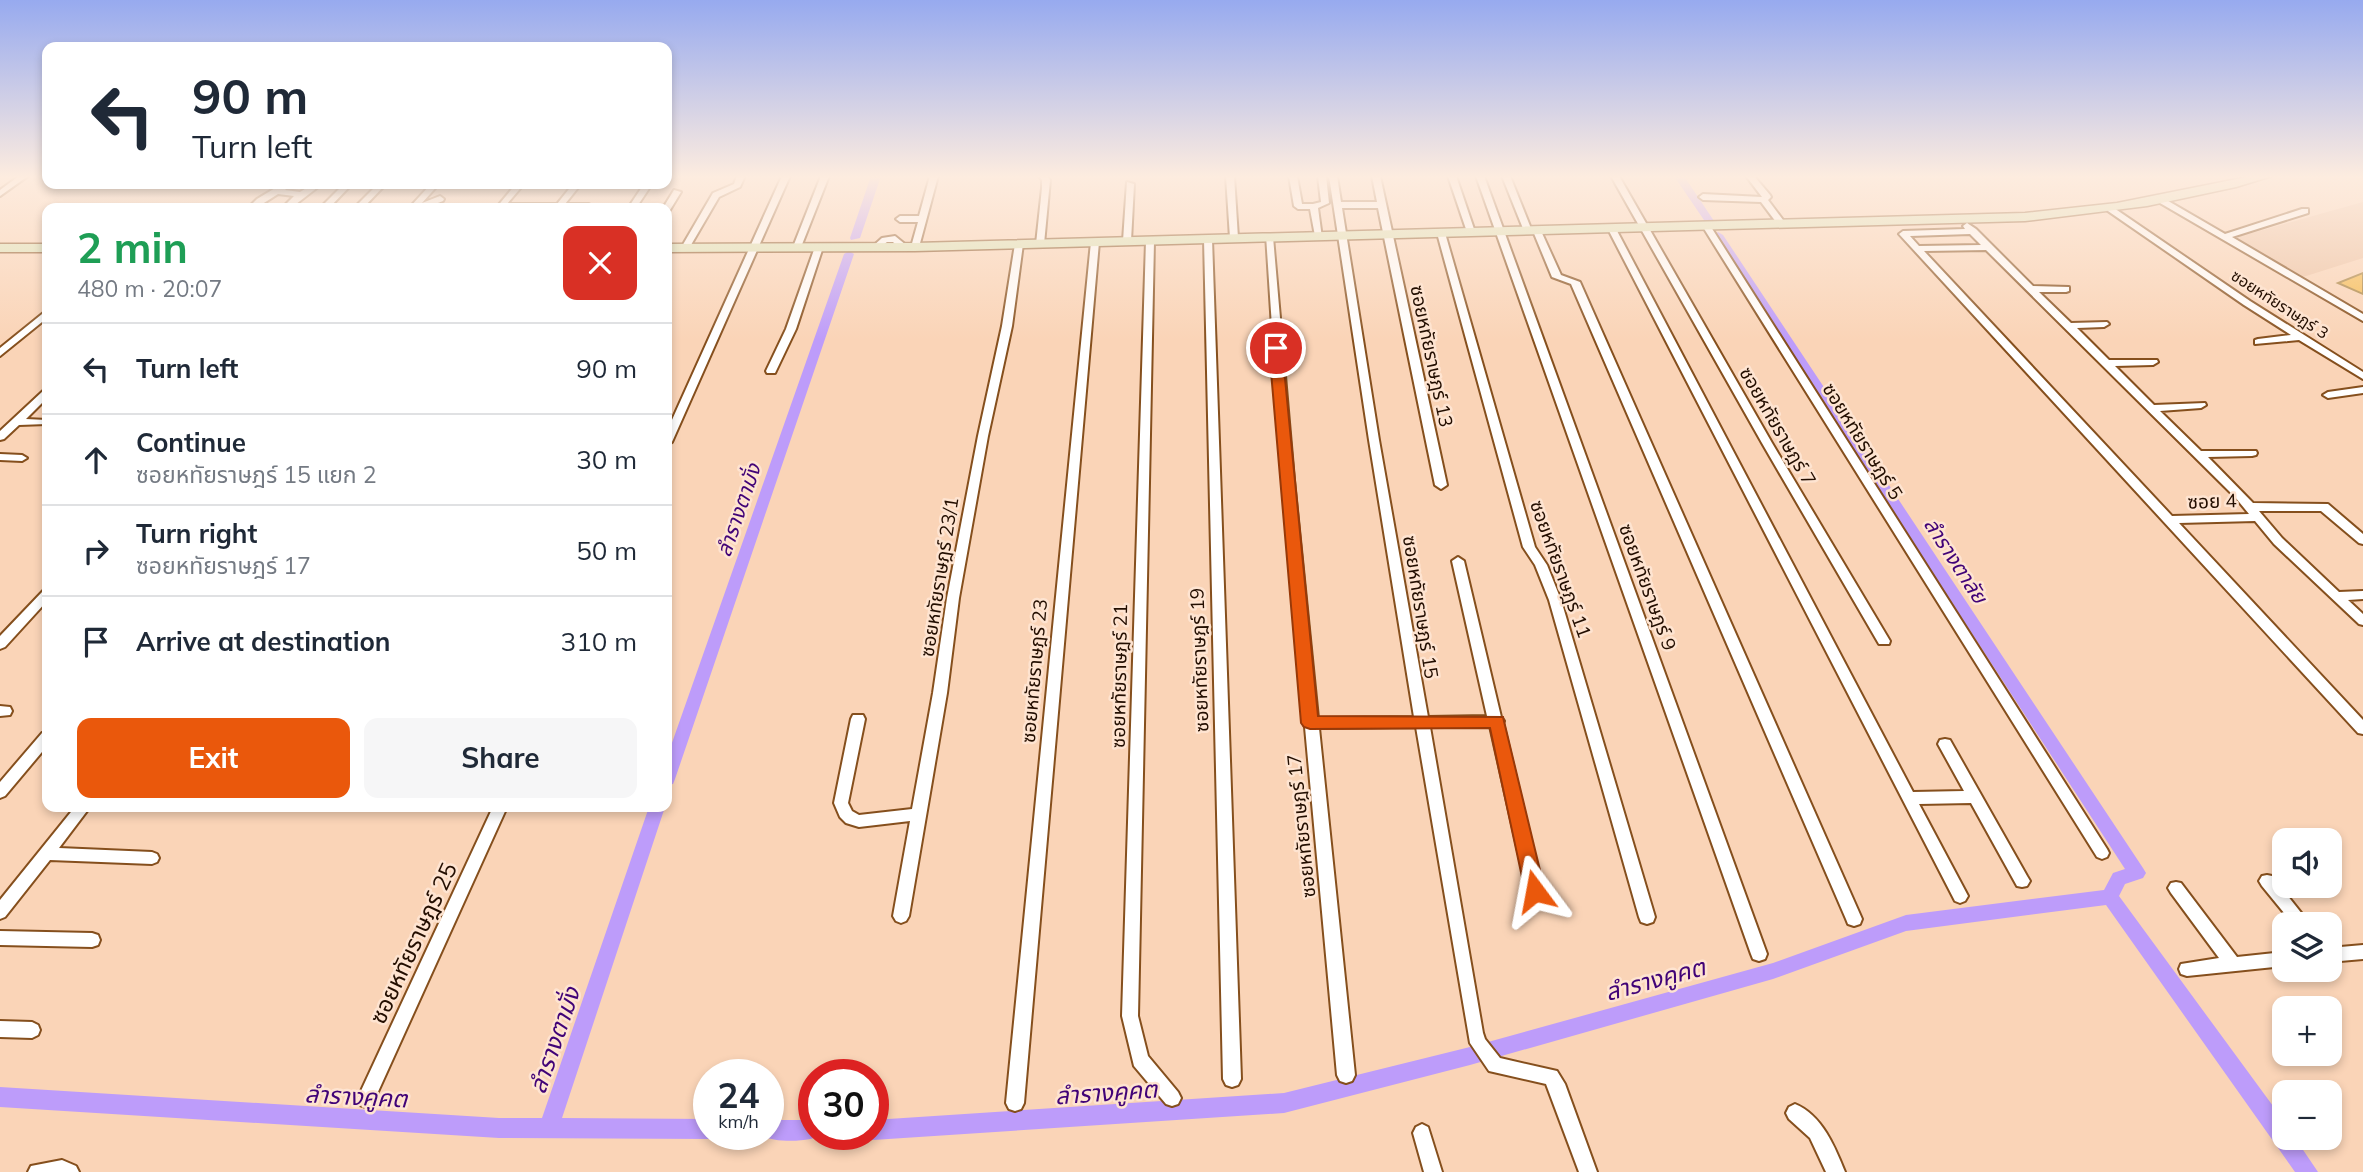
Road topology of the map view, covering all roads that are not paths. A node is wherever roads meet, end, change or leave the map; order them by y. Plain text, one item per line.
1 (695, 231) edge
2 (762, 231) edge
3 (803, 231) edge
4 (917, 231) edge
5 (1042, 231) edge
6 (1127, 231) edge
7 (1234, 231) edge
8 (1318, 231) edge
9 (1341, 231) edge
10 (1388, 231) edge
11 (1532, 231) junction
12 (1544, 231) edge
13 (1613, 231) edge
14 (1646, 231) edge
15 (1710, 231) edge
16 (1973, 231) joint
17 (2142, 231) edge
18 (2213, 231) edge
19 (2244, 231) edge
20 (1471, 232) joint
21 (1501, 232) junction
22 (1441, 233) junction
23 (1389, 234) junction
24 (1319, 236) junction
25 (1342, 236) junction
26 (1269, 237) junction
27 (2224, 237) junction
28 (1234, 238) junction
29 (1208, 239) junction
30 (1127, 241) junction
31 (1150, 241) junction
32 (1095, 242) junction
33 (1018, 244) junction
34 (1041, 244) junction
35 (42, 247) edge
36 (797, 247) junction
37 (820, 247) junction
38 (909, 247) junction
39 (1989, 247) junction
40 (0, 248) edge
41 (672, 248) edge
42 (685, 248) junction
43 (755, 248) junction
44 (1916, 249) junction
45 (0, 257) edge
46 (42, 257) edge
47 (2031, 289) junction
48 (2066, 289) dead end
49 (42, 317) edge
50 (2363, 318) edge
51 (2104, 324) dead end
52 (2069, 326) junction
53 (2301, 337) junction
54 (2258, 342) dead end
55 (0, 353) edge
56 (2153, 362) dead end
57 (2105, 363) junction
58 (771, 371) dead end
59 (2363, 376) edge
60 (2363, 390) edge
61 (2328, 395) dead end
62 (42, 398) edge
63 (2201, 405) dead end
64 (2151, 408) junction
65 (16, 422) junction
66 (42, 422) edge
67 (672, 431) edge
68 (0, 437) edge
69 (2252, 453) dead end
70 (2197, 454) junction
71 (0, 457) edge
72 (22, 457) dead end
73 (1441, 485) dead end
74 (2253, 512) junction
75 (2170, 520) junction
76 (2363, 540) edge
77 (1458, 561) dead end
78 (2363, 595) edge
79 (2337, 596) junction
80 (42, 599) edge
81 (2363, 621) edge
82 (1884, 640) dead end
83 (0, 644) edge
84 (858, 719) dead end
85 (1421, 720) junction
86 (1497, 722) junction
87 (1310, 723) junction
88 (2363, 729) edge
89 (42, 743) edge
90 (1945, 744) dead end
91 (0, 792) edge
92 (1975, 797) junction
93 (1909, 798) junction
94 (79, 812) edge
95 (498, 812) edge
96 (919, 814) junction
97 (2102, 853) dead end
98 (45, 855) junction
99 (152, 858) dead end
100 (2022, 881) dead end
101 (2267, 881) dead end
102 (2176, 888) dead end
103 (1535, 891) dead end
104 (1960, 896) dead end
105 (0, 912) edge
106 (2292, 912) edge
107 (901, 916) dead end
108 (1647, 917) dead end
109 (1854, 919) dead end
110 (0, 938) edge
111 (92, 940) dead end
112 (2363, 952) edge
113 (1759, 954) dead end
114 (2342, 954) edge
115 (2272, 960) edge
116 (2233, 964) junction
117 (2187, 969) dead end
118 (0, 1029) edge
119 (32, 1031) dead end
120 (1346, 1075) dead end
121 (1232, 1079) dead end
122 (1172, 1098) dead end
123 (366, 1099) dead end
124 (1015, 1103) dead end
125 (1795, 1114) dead end
126 (1422, 1133) dead end
127 (37, 1172) edge
128 (70, 1172) edge
129 (1433, 1172) edge
130 (1588, 1172) edge
131 (1836, 1172) edge

1 - 42 street
2 - 43 street
3 - 36 street
4 - 38 street
5 - 34 street
6 - 30 street
7 - 28 street
8 - 24 street
9 - 25 street, ซอยหทัยราษฎร์ 15
10 - 23 street
11 - 12 main road
11 - 21 main road
11 - 109 street
13 - 93 street
14 - 82 street, ซอยหทัยราษฎร์ 7
15 - 97 street, ซอยหทัยราษฎร์ 5
16 - 39 street
16 - 44 street
17 - 53 street, ซอยหทัยราษฎร์ 3
18 - 27 street
19 - 27 street
20 - 21 main road
20 - 22 main road
21 - 113 street, ซอยหทัยราษฎร์ 9
22 - 23 main road
22 - 108 street, ซอยหทัยราษฎร์ 11
23 - 25 main road
23 - 73 street, ซอยหทัยราษฎร์ 13
24 - 25 main road
24 - 26 main road
25 - 85 street, ซอยหทัยราษฎร์ 15
26 - 28 main road
26 - 87 street, ซอยหทัยราษฎร์ 17
27 - 50 street
28 - 29 main road
29 - 31 main road
29 - 121 street, ซอยหทัยราษฎร์ 19
30 - 31 main road
30 - 32 main road
31 - 122 street, ซอยหทัยราษฎร์ 21
32 - 34 main road
32 - 124 street, ซอยหทัยราษฎร์ 23
33 - 34 main road
33 - 38 main road
33 - 96 street, ซอยหทัยราษฎร์ 23/1
35 - 40 main road
36 - 37 main road
36 - 43 main road
37 - 38 main road
37 - 58 street
39 - 44 street
39 - 47 street
41 - 42 main road
42 - 43 main road
43 - 67 street
44 - 75 street
45 - 46 main road
47 - 48 street
47 - 52 street
49 - 55 street
51 - 52 street
52 - 57 street
53 - 54 street
53 - 59 street, ซอยหทัยราษฎร์ 3
56 - 57 street
57 - 64 street
60 - 61 street
62 - 65 street
63 - 64 street
64 - 70 street
65 - 66 street
65 - 68 street
69 - 70 street
70 - 74 street
71 - 72 street
74 - 75 street, ซอย 4
74 - 76 street
74 - 79 street
75 - 88 street
77 - 86 street
78 - 79 street
79 - 81 street
80 - 83 street
84 - 96 street
85 - 86 street
85 - 87 street
85 - 130 street, ซอยหทัยราษฎร์ 15
86 - 103 street
87 - 120 street, ซอยหทัยราษฎร์ 17
89 - 91 street
90 - 92 street
92 - 93 street
92 - 100 street
93 - 104 street
94 - 98 street
95 - 123 street, ซอยหทัยราษฎร์ 25
96 - 107 street, ซอยหทัยราษฎร์ 23/1
98 - 99 street
98 - 105 street
101 - 106 street
102 - 116 street
110 - 111 street
112 - 114 street
115 - 116 street
116 - 117 street
118 - 119 street
125 - 131 street
126 - 129 street
127 - 128 street

